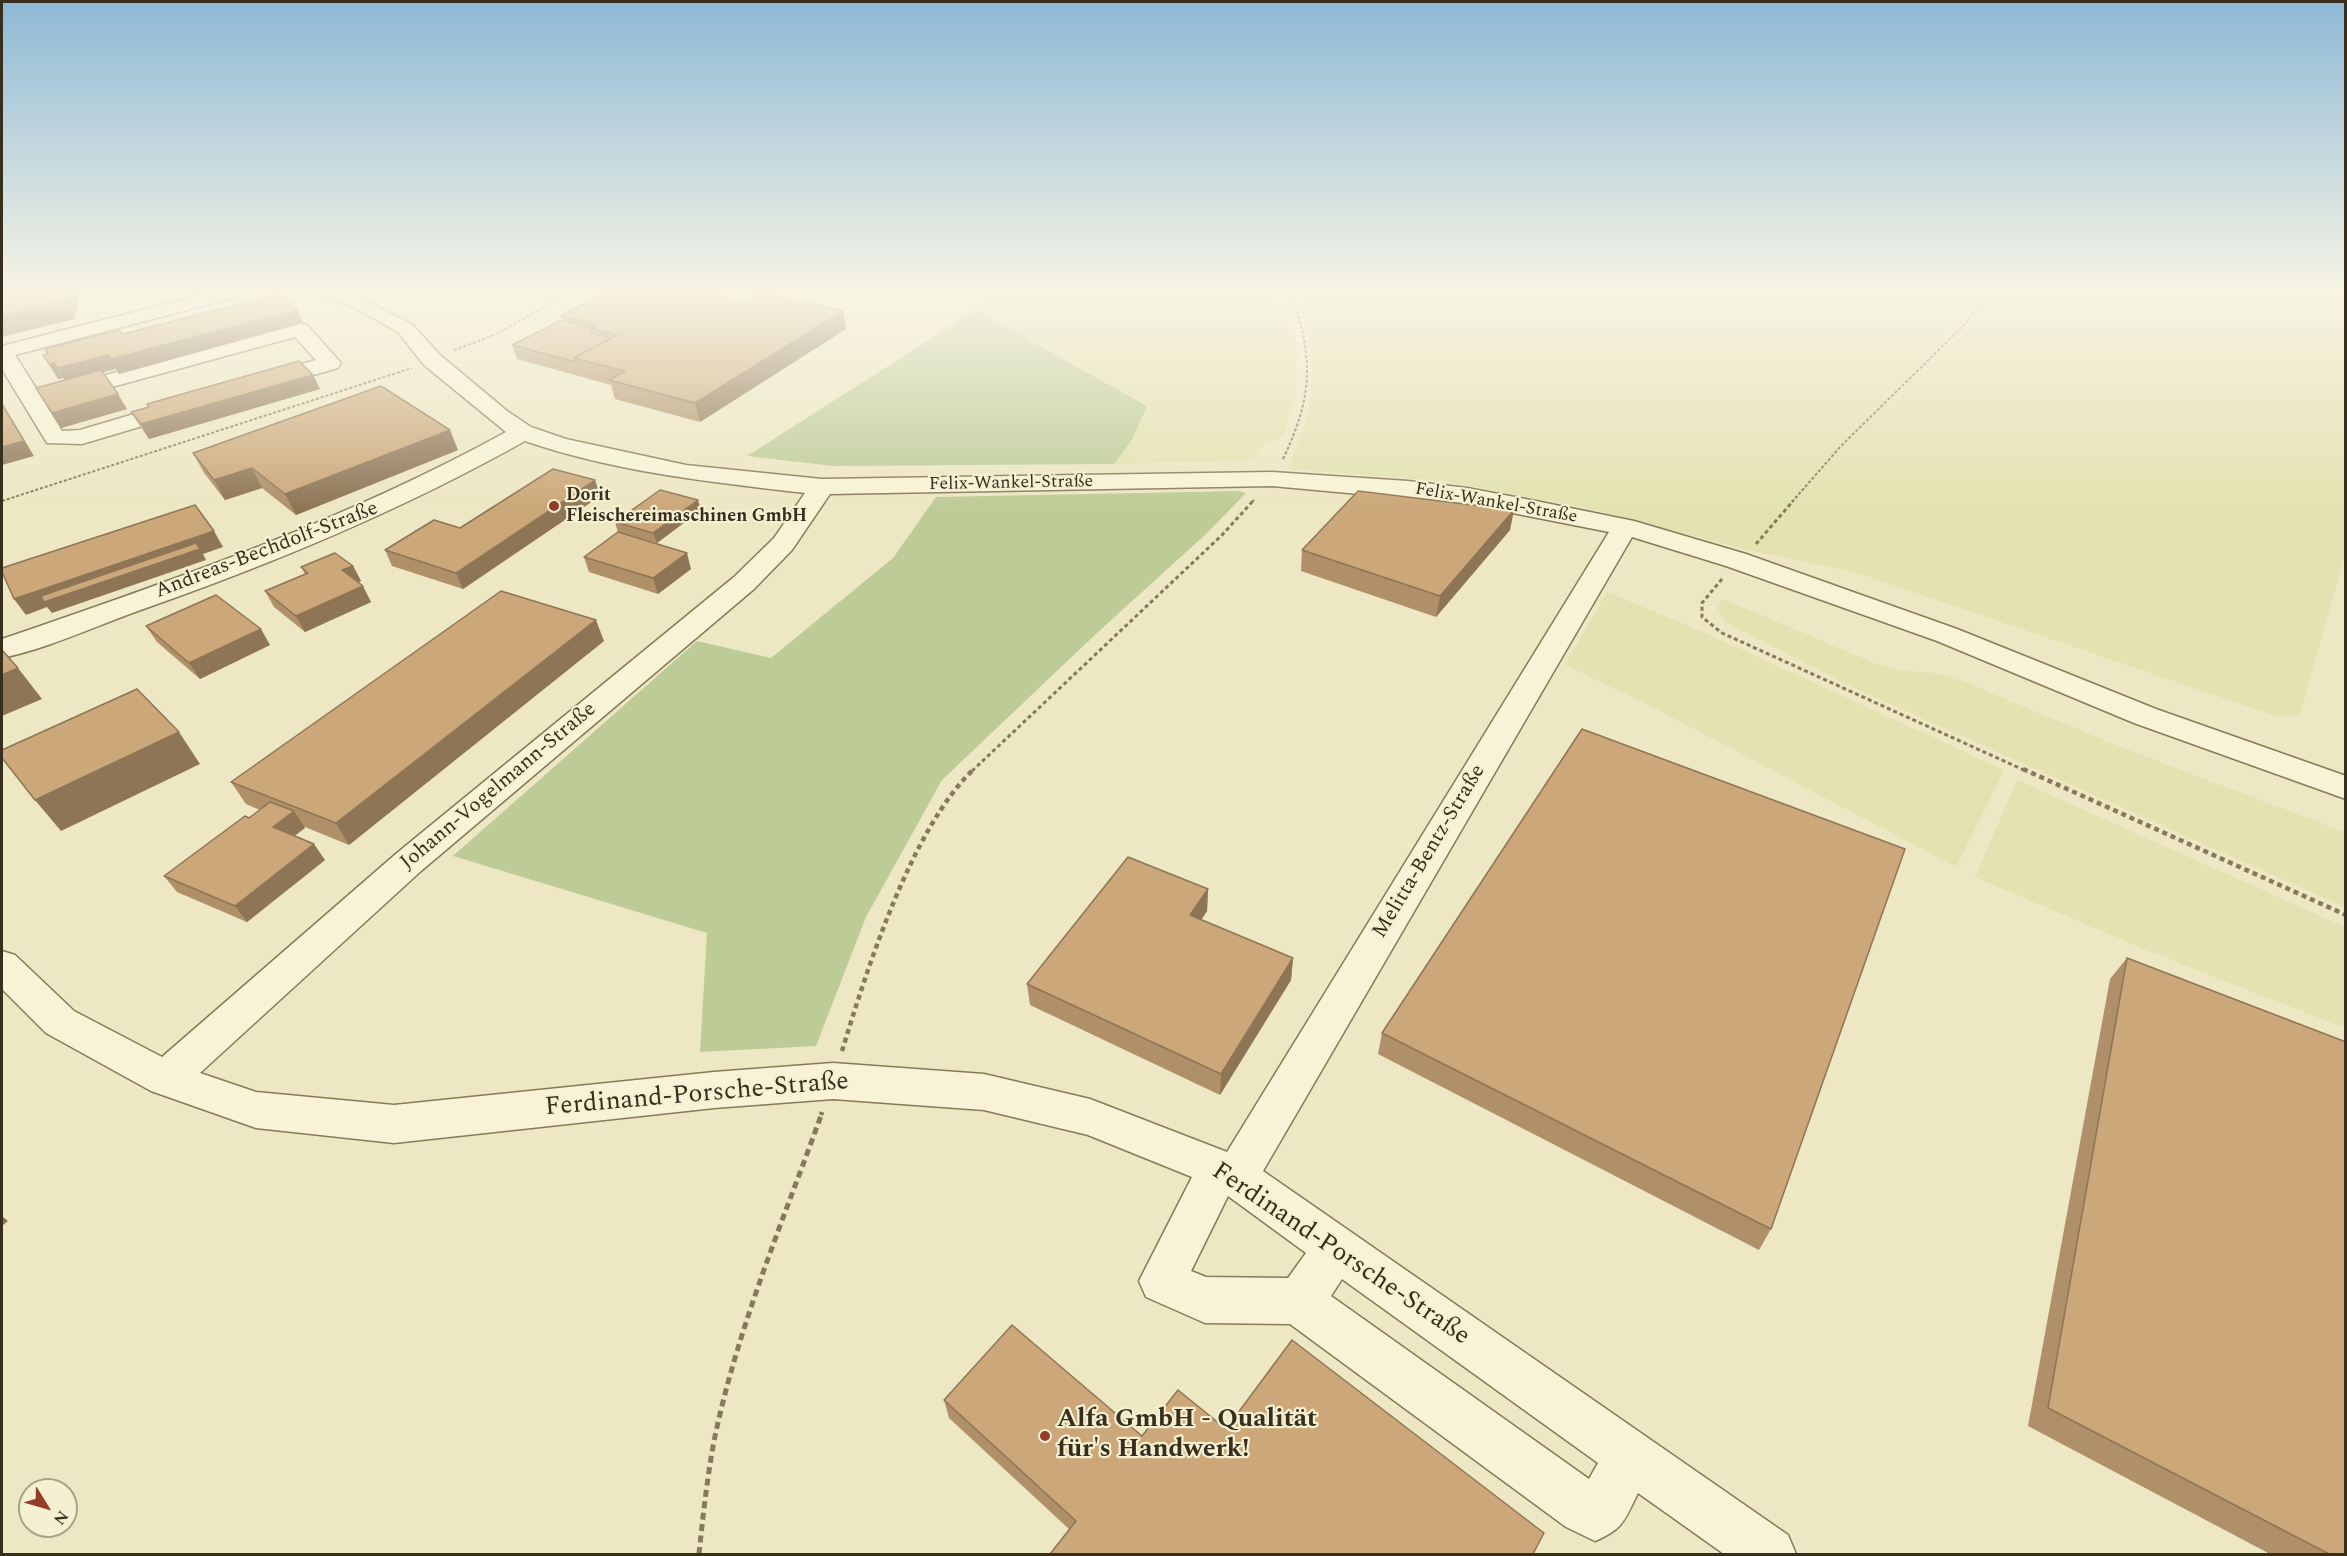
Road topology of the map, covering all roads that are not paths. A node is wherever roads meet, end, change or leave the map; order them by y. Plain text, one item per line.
1 (10, 366) edge
2 (166, 366) edge
3 (321, 366) edge
4 (439, 366) edge
5 (240, 390) edge
6 (32, 402) junction
7 (195, 403) edge
8 (523, 432) junction
9 (822, 488) junction
10 (1625, 527) junction
11 (2, 649) edge
12 (2346, 788) edge
13 (2, 966) edge
14 (166, 1079) junction
15 (1227, 1173) junction
16 (1336, 1248) junction
17 (1300, 1301) junction
18 (1630, 1455) junction
19 (1769, 1554) edge

1 - 6 street
2 - 6 street
3 - 5 street
4 - 8 street, Felix-Wankel-Straße
6 - 7 street
8 - 9 street, Felix-Wankel-Straße
8 - 11 street, Andreas-Bechdolf-Straße
9 - 10 street, Felix-Wankel-Straße
9 - 14 street, Johann-Vogelmann-Straße
10 - 12 street, Felix-Wankel-Straße
10 - 15 street, Melitta-Bentz-Straße
13 - 14 street, Ferdinand-Porsche-Straße
14 - 15 street, Ferdinand-Porsche-Straße
15 - 16 street, Ferdinand-Porsche-Straße
15 - 17 street, Melitta-Bentz-Straße
16 - 17 street
16 - 18 street, Ferdinand-Porsche-Straße
17 - 18 street
18 - 19 street, Ferdinand-Porsche-Straße

